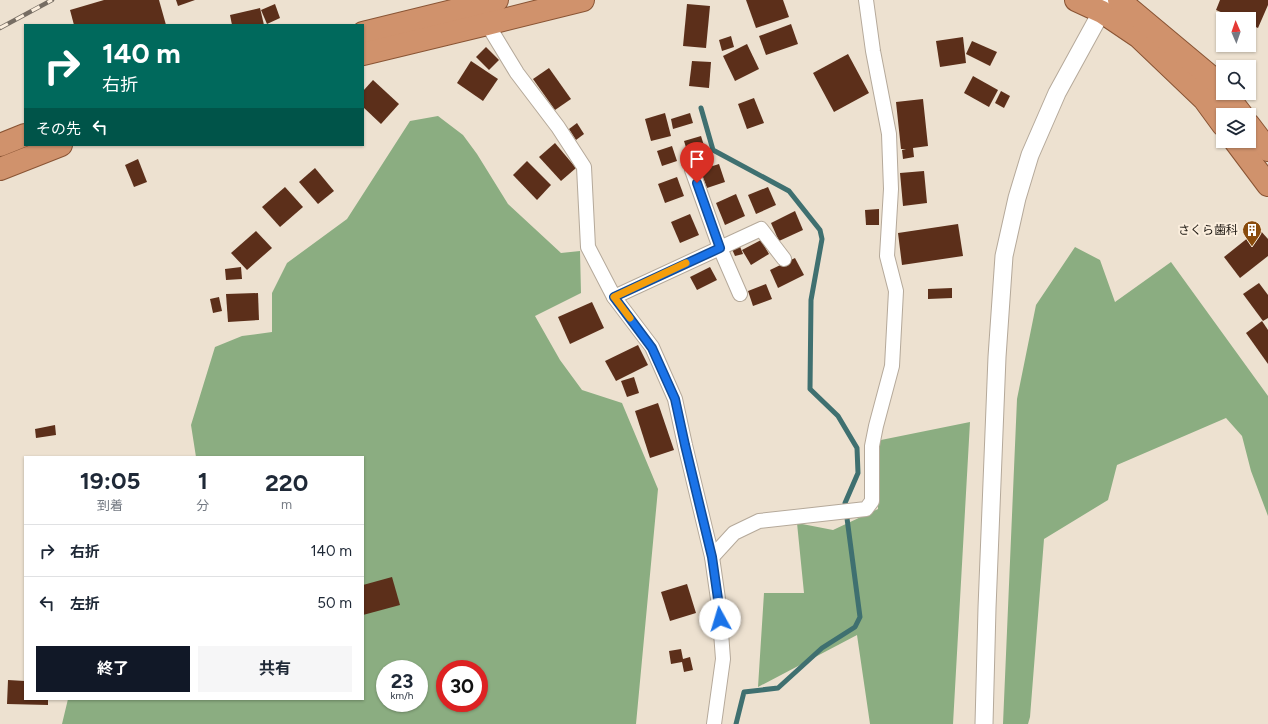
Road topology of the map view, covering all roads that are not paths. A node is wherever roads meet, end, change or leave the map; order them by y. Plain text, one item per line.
1 (497, 0) edge
2 (583, 0) edge
3 (866, 0) edge
4 (1076, 0) edge
5 (1110, 4) edge
6 (475, 5) junction
7 (488, 24) junction
8 (364, 33) edge
9 (364, 54) edge
10 (1216, 81) edge
11 (1230, 100) edge
12 (1237, 108) edge
13 (1216, 115) edge
14 (1256, 134) edge
15 (24, 135) edge
16 (0, 146) edge
17 (58, 146) edge
18 (1240, 148) edge
19 (1268, 150) edge
20 (0, 169) edge
21 (692, 170) dead end
22 (1268, 185) edge
23 (720, 248) junction
24 (784, 259) dead end
25 (740, 294) dead end
26 (614, 297) junction
27 (712, 557) junction
28 (714, 724) edge
29 (984, 724) edge

1 - 6 highway
2 - 7 highway
3 - 27 street
4 - 5 highway
5 - 10 highway
5 - 13 highway
5 - 29 street
6 - 7 street
6 - 8 highway
7 - 9 highway
7 - 26 street
11 - 12 highway
14 - 19 highway
15 - 16 highway
17 - 20 highway
18 - 22 highway
21 - 23 street
23 - 24 street
23 - 25 street
23 - 26 street
26 - 27 street
27 - 28 street

